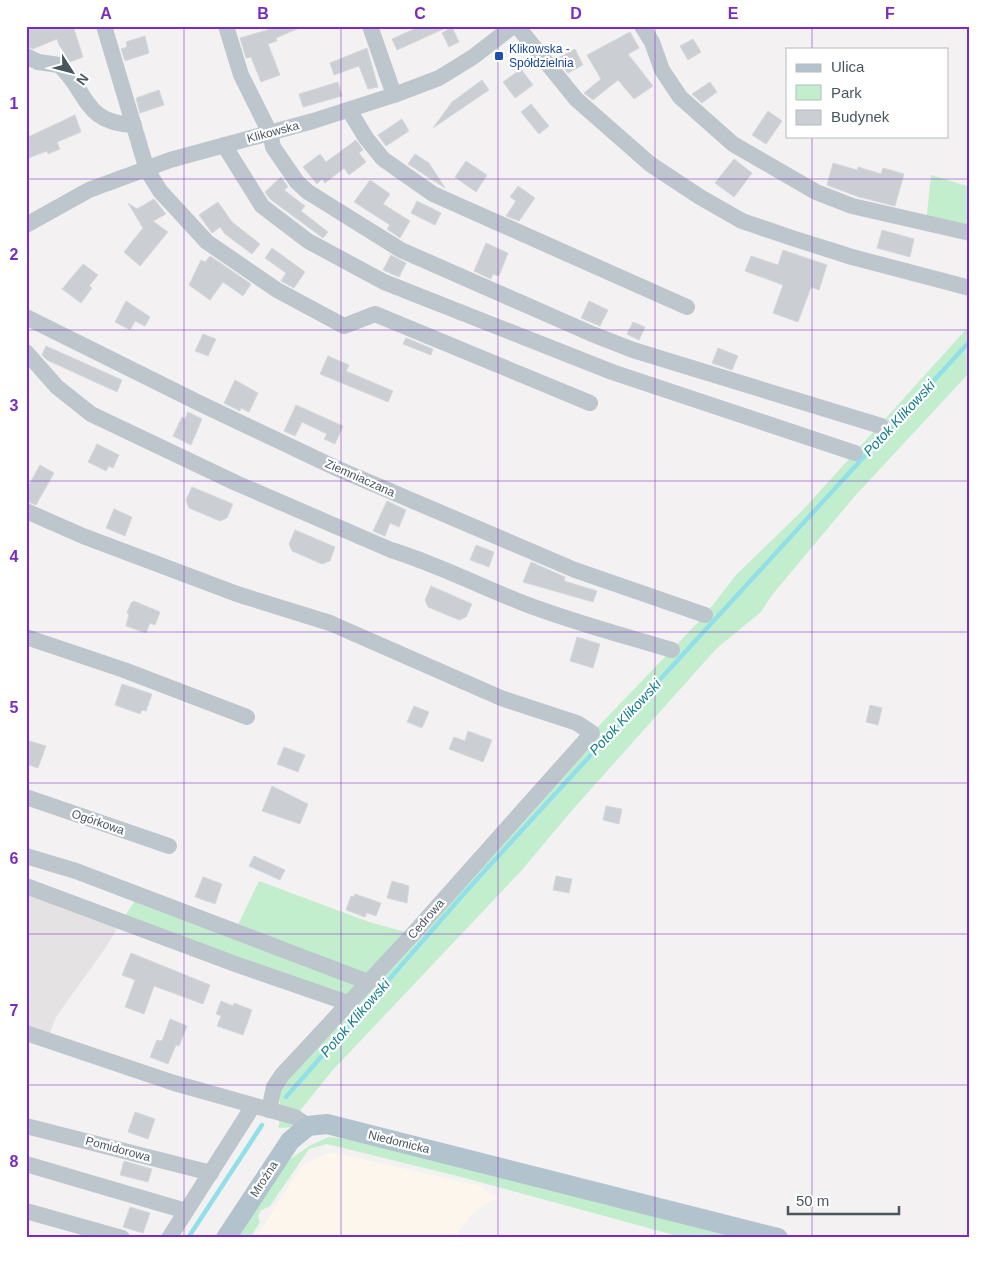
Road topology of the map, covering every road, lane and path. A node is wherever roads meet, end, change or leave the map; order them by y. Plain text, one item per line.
1 (104, 26) edge
2 (226, 26) edge
3 (370, 26) edge
4 (513, 26) edge
5 (517, 26) edge
6 (642, 26) edge
7 (26, 56) edge
8 (394, 96) junction
9 (349, 110) junction
10 (134, 125) junction
11 (270, 133) junction
12 (224, 145) junction
13 (147, 170) junction
14 (26, 225) edge
15 (970, 233) edge
16 (970, 288) edge
17 (687, 307) dead end
18 (26, 317) edge
19 (26, 352) edge
20 (590, 403) dead end
21 (881, 426) dead end
22 (855, 453) dead end
23 (26, 511) edge
24 (705, 615) dead end
25 (26, 637) edge
26 (672, 650) dead end
27 (247, 717) dead end
28 (26, 797) edge
29 (169, 846) dead end
30 (26, 856) edge
31 (26, 886) edge
32 (368, 982) junction
33 (348, 1003) junction
34 (26, 1033) edge
35 (253, 1106) junction
36 (269, 1110) junction
37 (26, 1126) edge
38 (308, 1126) junction
39 (26, 1164) edge
40 (210, 1173) junction
41 (26, 1211) edge
42 (186, 1211) junction
43 (122, 1238) edge
44 (169, 1238) edge
45 (226, 1238) edge
46 (778, 1238) edge

1 - 10 street
2 - 11 street
3 - 8 street
4 - 8 street, Klikowska
5 - 16 street
6 - 15 street
7 - 10 street
8 - 9 street, Klikowska
9 - 11 street, Klikowska
9 - 17 street
10 - 13 street
11 - 12 street, Klikowska
11 - 21 street
12 - 13 street, Klikowska
12 - 22 street
13 - 14 street, Klikowska
13 - 20 street
18 - 24 street, Ziemniaczana
19 - 26 street
23 - 32 street, Cedrowa
25 - 27 street
28 - 29 street, Ogórkowa
30 - 32 street
31 - 33 street
32 - 33 street, Cedrowa
33 - 36 street, Cedrowa
34 - 35 street, Niedomicka
35 - 36 street, Niedomicka
35 - 40 street
36 - 38 street, Niedomicka
37 - 40 street, Pomidorowa
38 - 45 main road, Mroźna
38 - 46 main road, Niedomicka
39 - 42 street
40 - 42 street
41 - 43 street
42 - 44 street

